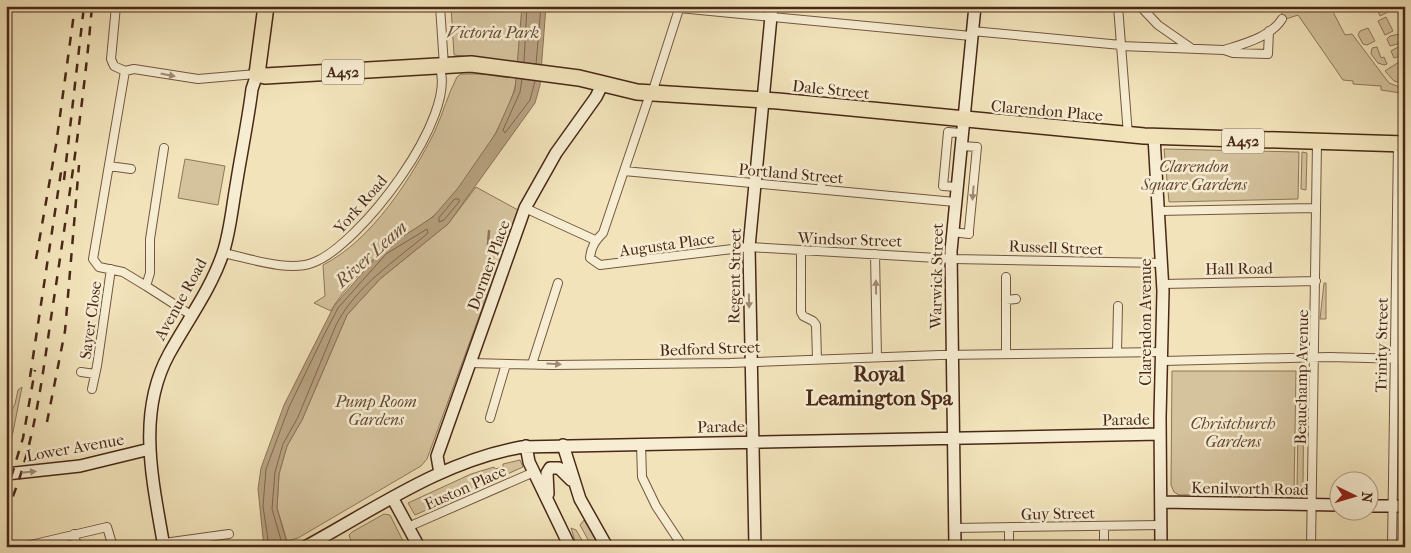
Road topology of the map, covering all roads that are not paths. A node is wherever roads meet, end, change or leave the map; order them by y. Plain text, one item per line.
1 (116, 6) edge
2 (266, 6) edge
3 (440, 6) edge
4 (975, 6) edge
5 (1118, 6) edge
6 (1140, 6) edge
7 (680, 7) edge
8 (772, 11) edge
9 (1282, 18) dead end
10 (1268, 31) junction
11 (972, 34) junction
12 (1121, 46) junction
13 (1190, 48) junction
14 (1224, 50) junction
15 (442, 70) junction
16 (125, 71) junction
17 (257, 74) junction
18 (608, 84) junction
19 (652, 90) junction
20 (763, 100) junction
21 (963, 126) junction
22 (1128, 135) junction
23 (1154, 137) junction
24 (1317, 142) junction
25 (1401, 144) edge
26 (961, 146) junction
27 (164, 148) dead end
28 (109, 166) junction
29 (131, 169) dead end
30 (624, 171) junction
31 (822, 179) dead end
32 (755, 183) junction
33 (957, 187) junction
34 (821, 189) junction
35 (955, 202) junction
36 (525, 208) junction
37 (1316, 208) junction
38 (1158, 210) junction
39 (952, 232) junction
40 (595, 240) junction
41 (749, 248) junction
42 (802, 251) junction
43 (223, 253) junction
44 (875, 254) junction
45 (950, 258) junction
46 (1162, 263) junction
47 (111, 269) junction
48 (1006, 277) dead end
49 (1316, 281) junction
50 (558, 283) dead end
51 (1163, 284) junction
52 (146, 286) junction
53 (1006, 300) junction
54 (1016, 300) dead end
55 (1118, 306) dead end
56 (191, 316) junction
57 (1118, 352) junction
58 (1006, 354) junction
59 (951, 355) junction
60 (1163, 356) junction
61 (877, 357) junction
62 (1314, 358) junction
63 (817, 359) junction
64 (1395, 359) junction
65 (1405, 359) edge
66 (750, 362) junction
67 (470, 363) junction
68 (506, 364) junction
69 (532, 364) junction
70 (81, 372) dead end
71 (95, 374) junction
72 (92, 389) dead end
73 (490, 418) dead end
74 (1160, 434) junction
75 (953, 438) junction
76 (752, 442) junction
77 (642, 443) junction
78 (562, 445) junction
79 (526, 446) junction
80 (150, 449) junction
81 (440, 472) junction
82 (534, 472) junction
83 (6, 474) edge
84 (573, 483) junction
85 (393, 499) junction
86 (548, 501) junction
87 (1162, 502) junction
88 (1312, 504) junction
89 (1328, 505) edge
90 (1378, 506) edge
91 (1392, 506) junction
92 (1405, 506) edge
93 (1161, 525) junction
94 (1104, 526) junction
95 (408, 527) junction
96 (1009, 527) junction
97 (954, 528) junction
98 (74, 534) junction
99 (229, 534) dead end
100 (164, 545) edge
101 (22, 547) edge
102 (77, 547) edge
103 (113, 547) edge
104 (305, 547) edge
105 (419, 547) edge
106 (570, 547) edge
107 (607, 547) edge
108 (683, 547) edge
109 (754, 547) edge
110 (955, 547) edge
111 (1009, 547) edge
112 (1104, 547) edge
113 (1162, 547) edge
114 (1311, 547) edge
115 (1392, 547) edge

1 - 16 street
2 - 17 highway
3 - 15 street, York Road
4 - 11 street, Warwick Street
5 - 12 street
6 - 13 street
7 - 8 street
7 - 19 street
8 - 11 street
8 - 20 street, Regent Street
9 - 10 street
10 - 14 street
10 - 14 street
11 - 12 street
11 - 21 street, Warwick Street
12 - 13 street
12 - 22 street
13 - 14 street
15 - 17 highway, A452
15 - 18 highway, A452
15 - 43 street, York Road
16 -> 17 street
16 - 28 street
17 - 43 street, Avenue Road
18 - 19 highway, A452
18 - 36 street, Dormer Place
19 - 20 highway, Dale Street / A452
19 - 30 street
20 - 21 highway, Dale Street / A452
20 - 32 street, Regent Street
21 - 22 highway, Clarendon Place / A452
21 - 26 street, Warwick Street
21 - 33 street
22 - 23 highway, A452
23 - 24 highway, A452
23 - 38 street, Clarendon Avenue
24 - 25 highway, A452
24 - 37 street, Beauchamp Avenue
25 - 64 street, Trinity Street
26 - 33 street, Warwick Street
26 -> 39 street
27 - 52 street
28 - 29 street
28 - 47 street
30 - 32 street, Portland Street
30 - 40 street
31 - 34 street
32 - 34 street, Portland Street
32 - 41 street, Regent Street
33 - 35 street, Warwick Street
34 - 35 street, Portland Street
35 - 39 street, Warwick Street
36 - 40 street, Augusta Place
36 - 67 street, Dormer Place
37 - 38 street
37 - 49 street, Beauchamp Avenue
38 - 46 street, Clarendon Avenue
39 - 45 street, Warwick Street
40 - 41 street, Augusta Place
41 - 42 street, Windsor Street
41 -> 66 street, Regent Street
42 - 44 street, Windsor Street
42 - 63 street
43 - 56 street, Avenue Road
44 - 45 street, Windsor Street
61 -> 44 street
45 - 46 street, Russell Street
45 - 59 street, Warwick Street
46 - 51 street, Clarendon Avenue
47 - 52 street
47 - 71 street, Sayer Close
48 - 53 street
49 - 51 street, Hall Road
49 - 62 street, Beauchamp Avenue
50 - 69 street
51 - 60 street, Clarendon Avenue
52 - 56 street
53 - 54 street
53 - 58 street
55 - 57 street
56 - 80 street, Avenue Road
57 - 58 street, Bedford Street
57 - 60 street, Bedford Street
58 - 59 street, Bedford Street
59 - 61 street, Bedford Street
59 - 75 street, Warwick Street
60 - 62 street, Bedford Street
60 - 74 street, Clarendon Avenue
61 - 63 street, Bedford Street
62 - 64 street, Bedford Street
62 - 88 street, Beauchamp Avenue
63 - 66 street, Bedford Street
64 - 65 street, Bedford Street
64 - 91 street, Trinity Street
69 -> 66 street, Bedford Street
66 - 76 street, Regent Street
67 - 68 street, Bedford Street
67 - 81 street, Dormer Place
68 - 69 street, Bedford Street
68 - 73 street
70 - 71 street, Sayer Close
71 - 72 street, Sayer Close
74 - 75 street, Parade
74 - 87 street, Clarendon Avenue
75 - 76 street, Parade
75 - 97 street, Warwick Street
76 - 77 street, Parade
76 - 109 street, Regent Street
77 - 78 street, Parade
77 - 108 street
78 - 79 street, Parade
78 - 84 street
79 - 81 street, Parade
79 - 82 street
83 -> 80 street, Lower Avenue
80 - 100 street, Avenue Road
81 - 85 street, Parade
82 - 86 street
82 - 95 street, Euston Place
84 - 86 street
84 - 107 street
85 - 95 street
85 - 104 street, Parade
86 - 106 street
87 - 88 street, Kenilworth Road
87 - 93 street, Clarendon Avenue
88 - 89 street, Kenilworth Road
88 - 114 street, Beauchamp Avenue
90 - 91 street
91 - 92 street
91 - 115 street, Trinity Street
93 - 94 street, Guy Street
93 - 113 street, Clarendon Avenue
94 - 96 street, Guy Street
94 - 112 street
95 - 105 street
96 - 97 street, Guy Street
96 - 111 street
97 - 110 street, Warwick Street
98 - 101 street
98 - 102 street
98 - 103 street
99 - 100 street

